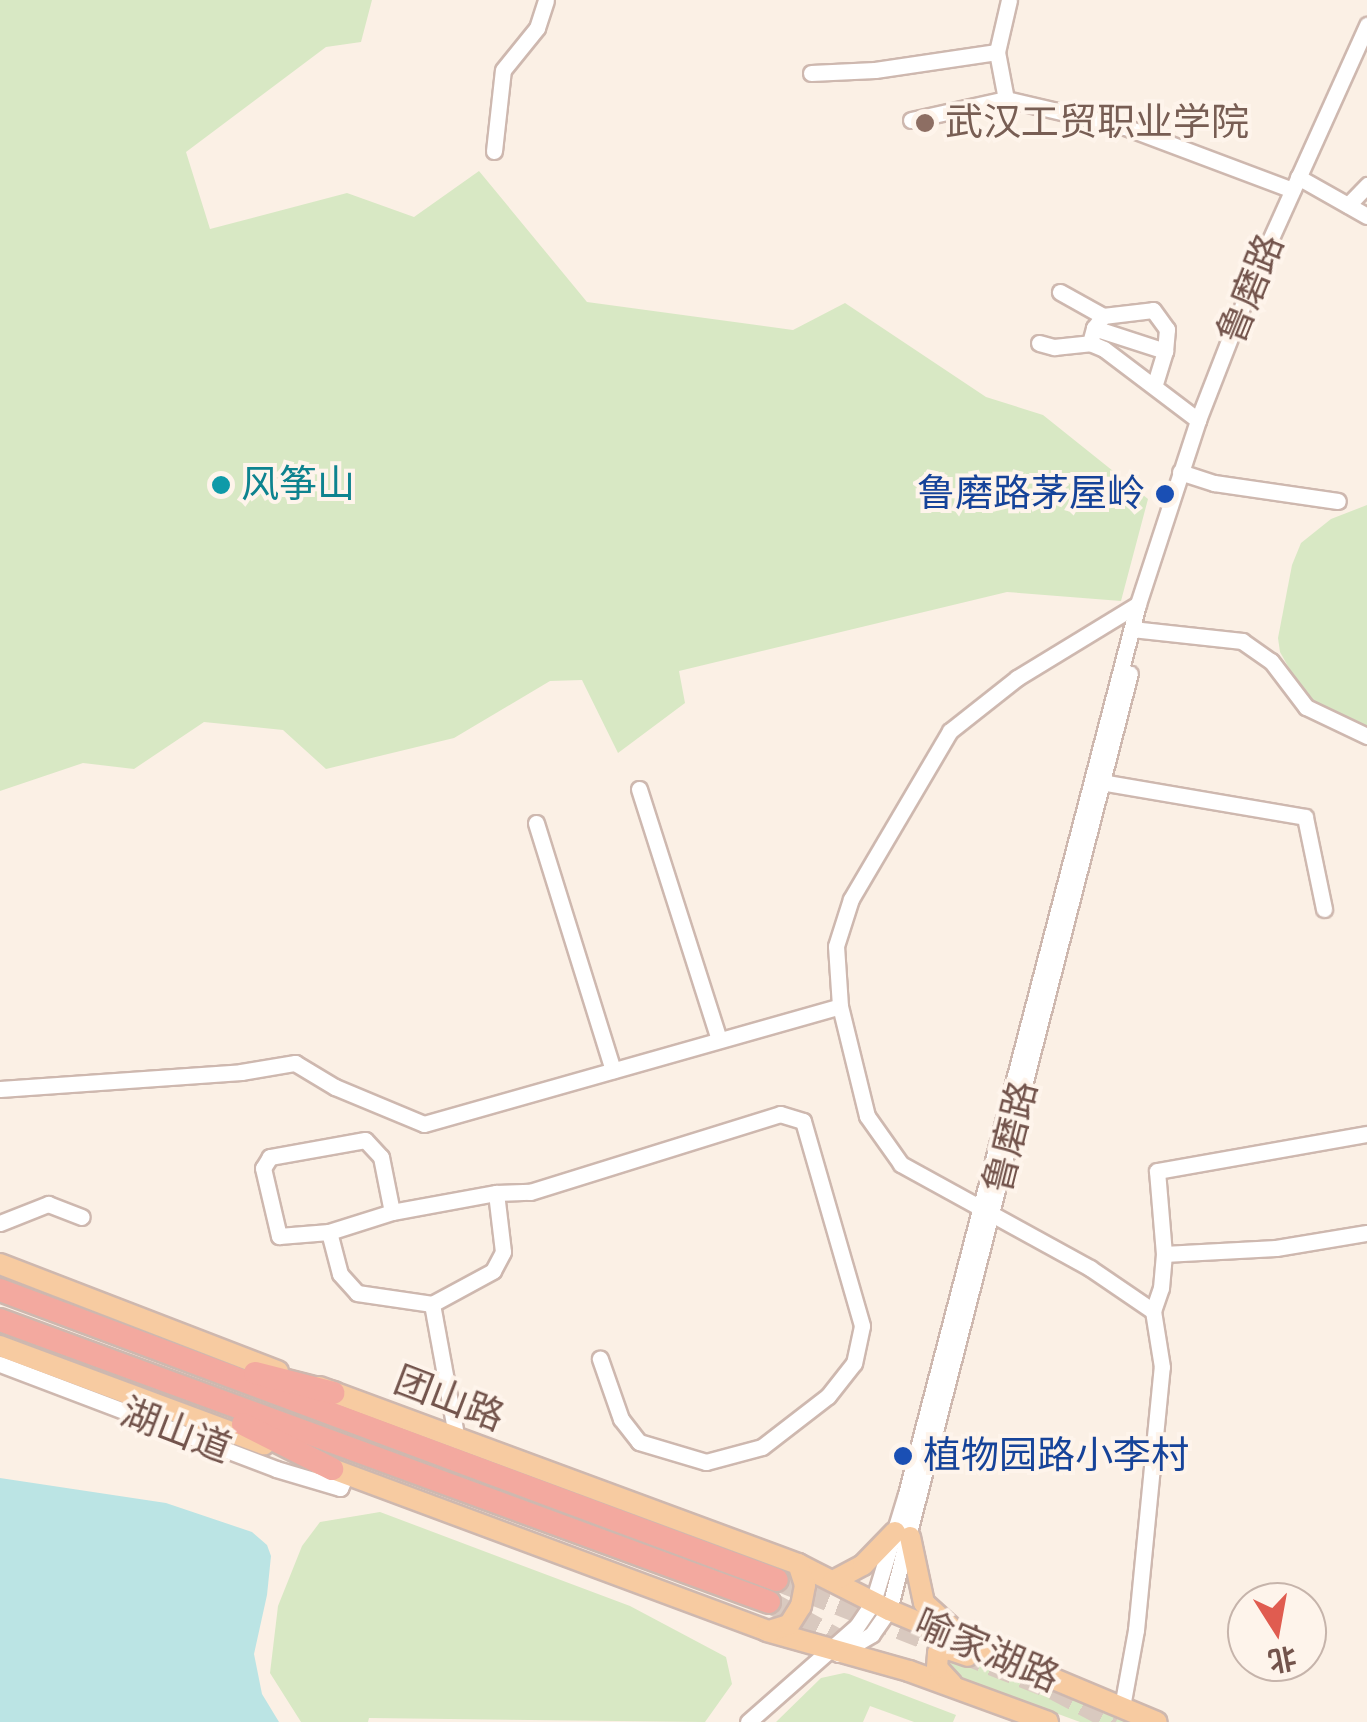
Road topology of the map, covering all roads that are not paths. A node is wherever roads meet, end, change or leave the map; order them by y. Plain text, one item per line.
1 (546, 0) edge
2 (1009, 0) edge
3 (1367, 25) edge
4 (997, 52) junction
5 (1361, 52) edge
6 (811, 73) dead end
7 (1006, 99) junction
8 (911, 120) dead end
9 (494, 150) dead end
10 (1295, 184) junction
11 (1367, 185) edge
12 (1348, 205) junction
13 (1367, 216) edge
14 (1060, 292) dead end
15 (1096, 329) junction
16 (1039, 342) dead end
17 (1165, 351) junction
18 (1155, 384) junction
19 (1198, 420) junction
20 (1180, 472) junction
21 (1338, 501) dead end
22 (1153, 561) junction
23 (1138, 604) junction
24 (1137, 629) junction
25 (1367, 736) edge
26 (1097, 781) junction
27 (639, 788) dead end
28 (536, 823) dead end
29 (1324, 908) dead end
30 (840, 1006) junction
31 (719, 1040) junction
32 (613, 1070) junction
33 (0, 1089) edge
34 (1367, 1134) edge
35 (496, 1193) junction
36 (987, 1208) junction
37 (392, 1212) junction
38 (82, 1216) dead end
39 (0, 1223) edge
40 (329, 1232) junction
41 (1367, 1233) edge
42 (1164, 1254) junction
43 (0, 1264) edge
44 (0, 1290) edge
45 (432, 1304) junction
46 (1153, 1311) junction
47 (0, 1320) edge
48 (0, 1346) edge
49 (151, 1348) junction
50 (600, 1359) dead end
51 (0, 1364) edge
52 (136, 1371) junction
53 (334, 1393) junction
54 (457, 1440) junction
55 (339, 1472) junction
56 (902, 1534) junction
57 (798, 1564) junction
58 (832, 1581) junction
59 (881, 1606) junction
60 (767, 1631) junction
61 (837, 1650) junction
62 (998, 1658) junction
63 (958, 1688) junction
64 (1122, 1707) junction
65 (748, 1722) edge
66 (1048, 1722) edge
67 (1157, 1722) edge

1 - 9 street
2 - 4 street
3 - 5 street, 鲁磨路
4 - 6 street
4 - 7 street
5 - 10 street, 鲁磨路
7 - 8 street
7 - 10 street
10 - 12 street
10 - 19 street, 鲁磨路
11 - 12 street
12 - 13 street
14 - 15 street
15 - 16 street
15 - 17 street
15 - 17 street
15 - 18 street
17 - 18 street
18 - 19 street
19 - 20 street, 鲁磨路
20 - 21 street
20 - 22 street, 鲁磨路
22 - 23 street, 鲁磨路
22 - 24 street, 鲁磨路
23 - 24 street, 鲁磨路
23 - 30 street
24 - 25 street
24 - 26 street, 鲁磨路
26 - 29 street
26 - 36 street, 鲁磨路
27 - 31 street
28 - 32 street
30 - 31 street
30 - 36 street
31 - 32 street
32 - 33 street
34 - 42 street
35 - 37 street
35 - 45 street
35 - 50 street
36 - 46 street
36 - 56 street, 鲁磨路
37 - 40 street
37 - 40 street
38 - 39 street
40 - 45 street
41 - 42 street
42 - 46 street
43 - 53 main road, 团山路
44 - 49 highway, 团山路
45 - 54 street
46 - 64 street
47 - 52 highway, 团山路
48 - 55 main road
49 - 52 highway, 团山路
49 - 53 highway
51 - 55 street, 湖山道
52 - 55 highway
53 - 54 main road, 团山路
54 - 57 main road, 团山路
55 - 60 main road
56 - 58 main road
56 - 59 street, 鲁磨路
56 - 62 main road
57 - 58 main road, 团山路
57 - 60 main road
58 - 59 main road, 团山路
59 - 61 street
59 - 62 main road, 喻家湖路
60 - 61 main road
61 - 63 main road, 喻家湖路
61 - 65 street
62 - 63 main road
62 - 64 main road, 喻家湖路
63 - 66 main road, 喻家湖路
64 - 67 main road, 喻家湖路

